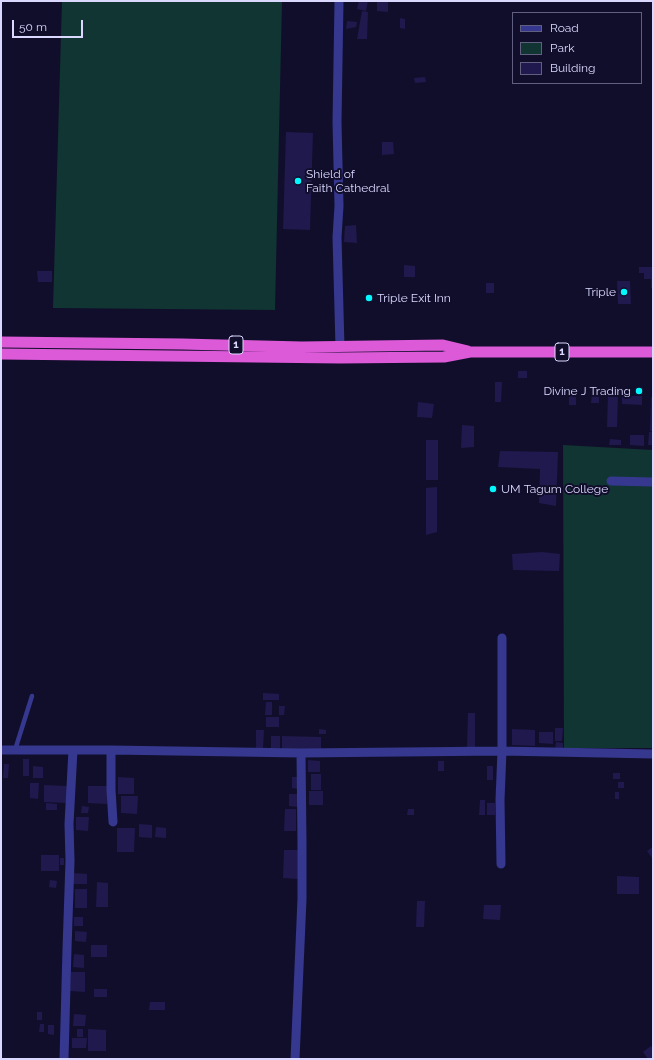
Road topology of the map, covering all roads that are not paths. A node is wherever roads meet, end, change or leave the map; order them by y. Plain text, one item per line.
1 (339, 1) edge
2 (1, 342) edge
3 (340, 347) junction
4 (302, 352) junction
5 (470, 352) junction
6 (653, 352) edge
7 (1, 354) edge
8 (611, 481) dead end
9 (653, 482) edge
10 (502, 638) dead end
11 (32, 696) dead end
12 (1, 750) edge
13 (15, 750) junction
14 (73, 750) junction
15 (111, 750) junction
16 (502, 751) junction
17 (301, 754) junction
18 (653, 754) edge
19 (113, 822) dead end
20 (501, 864) dead end
21 (64, 1059) edge
22 (295, 1059) edge

1 - 3 street
2 - 4 highway, 1
3 - 4 highway, 1
3 - 5 highway, 1
4 - 5 highway, 1
4 - 7 highway, 1
5 - 6 highway, 1
8 - 9 street
10 - 16 street
11 - 13 lane
12 - 13 street
13 - 14 street
14 - 15 street
14 - 21 street
15 - 17 street
15 - 19 street
16 - 17 street
16 - 18 street
16 - 20 street
17 - 22 street

